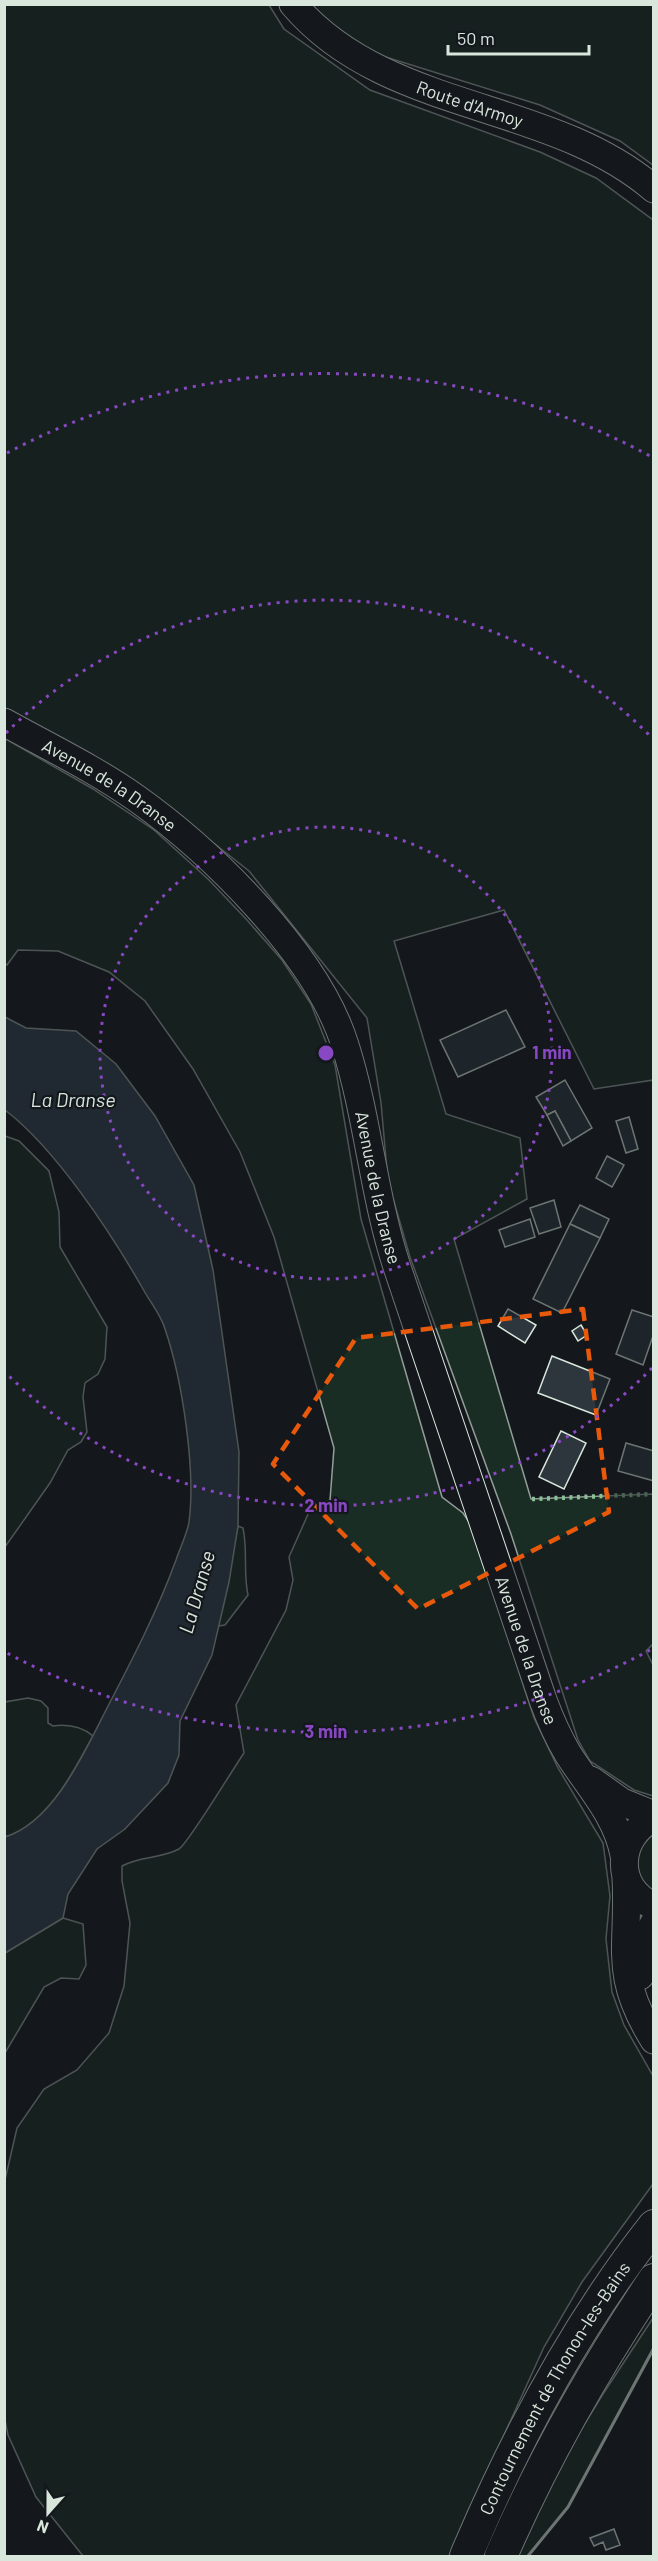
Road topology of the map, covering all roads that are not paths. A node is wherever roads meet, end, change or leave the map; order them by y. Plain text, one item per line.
1 (293, 4) edge
2 (654, 189) edge
3 (4, 722) edge
4 (585, 1776) junction
5 (654, 1816) edge
6 (625, 1866) junction
7 (654, 1906) edge
8 (654, 1923) edge
9 (641, 2016) junction
10 (654, 2040) edge
11 (654, 2226) edge
12 (654, 2280) edge
13 (466, 2556) edge
14 (501, 2556) edge

1 - 2 main road, Route d'Armoy
3 - 4 main road, Avenue de la Dranse
4 - 5 main road, Avenue de la Dranse
4 - 6 main road, Avenue de la Dranse
5 - 6 main road
6 - 7 main road
6 - 9 main road, Avenue de la Dranse
8 - 9 main road, Avenue de la Dranse
9 - 10 main road, Avenue de la Dranse
11 - 13 highway, Contournement de Thonon-les-Bains
12 - 14 highway, Contournement de Thonon-les-Bains

